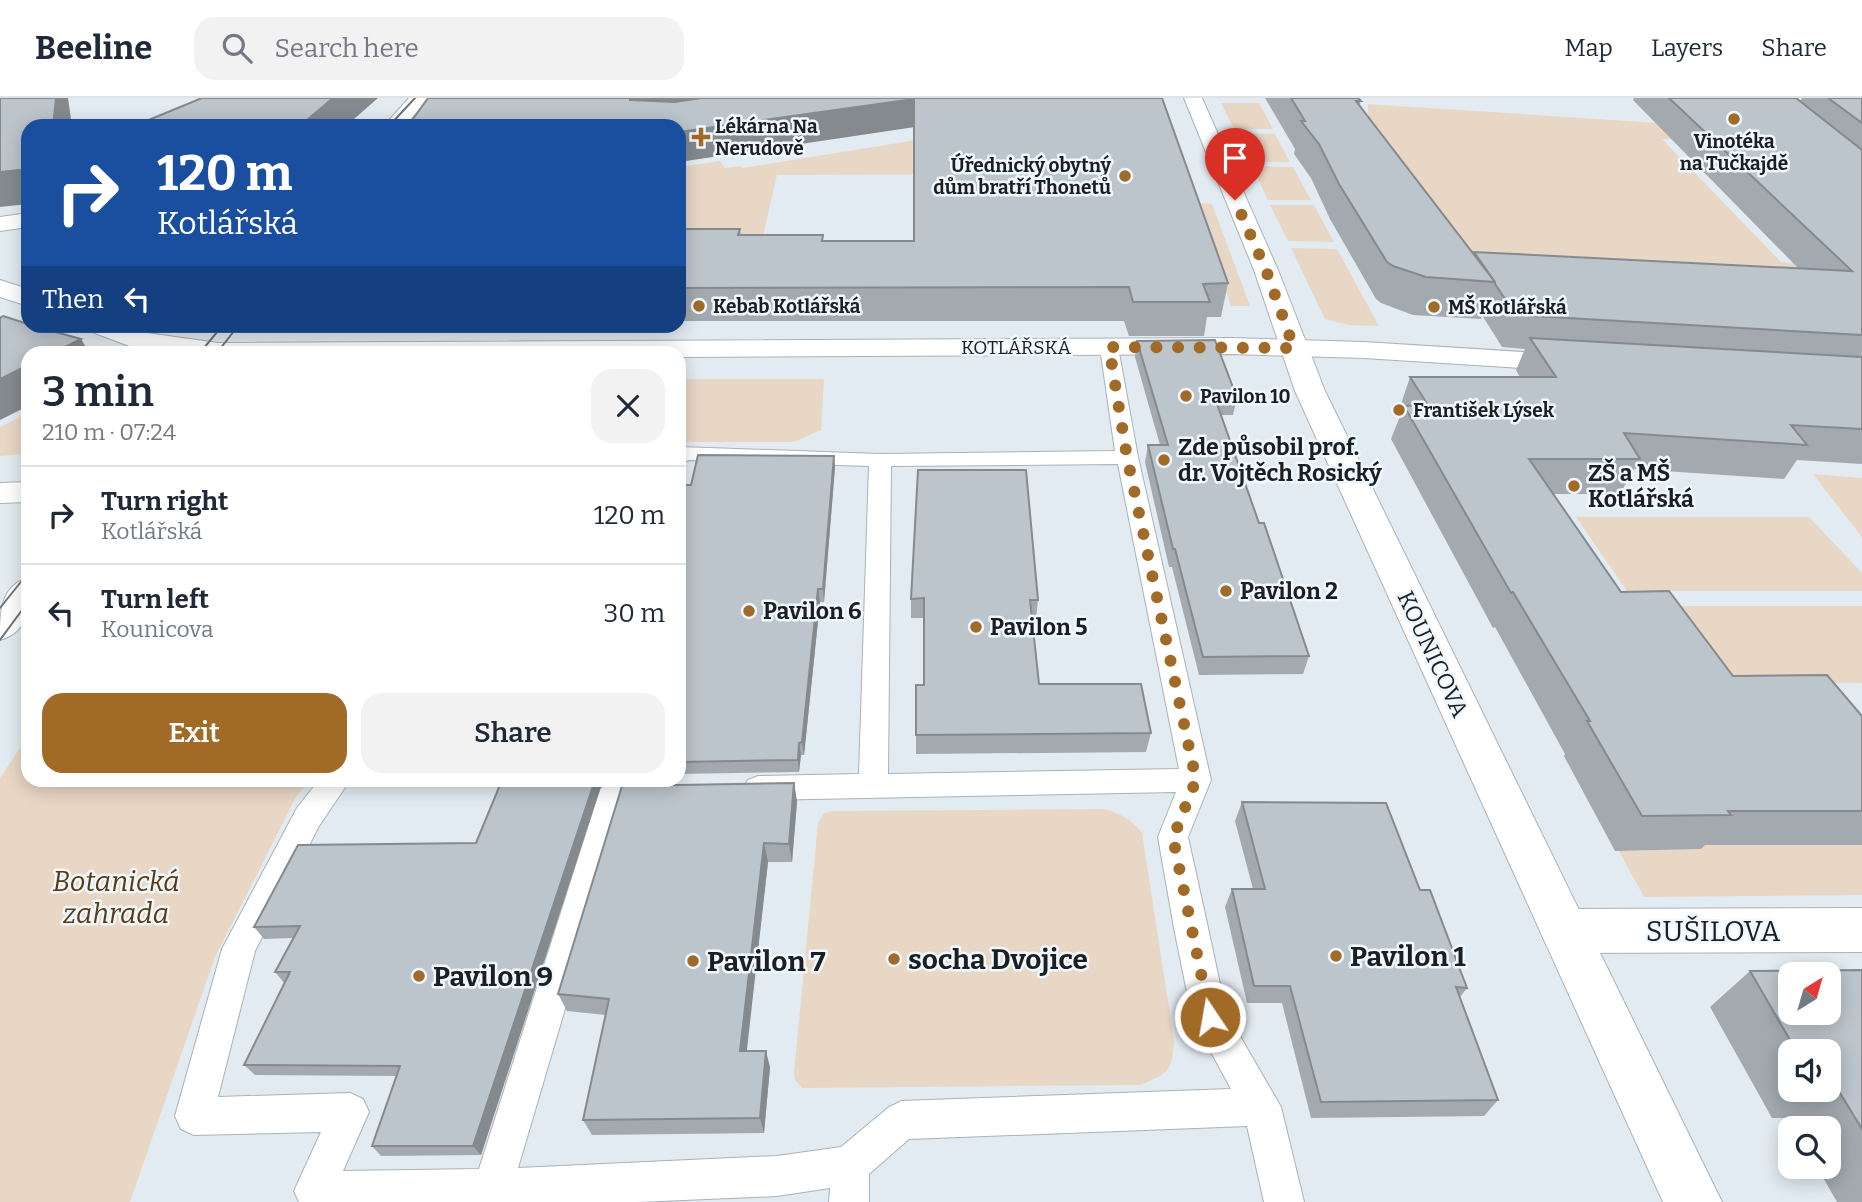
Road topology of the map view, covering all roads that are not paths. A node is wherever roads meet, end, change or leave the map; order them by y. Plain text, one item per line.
1 (419, 98) edge
2 (1193, 98) edge
3 (400, 119) edge
4 (21, 221) edge
5 (0, 225) edge
6 (0, 288) edge
7 (21, 296) edge
8 (120, 333) edge
9 (172, 346) edge
10 (1109, 347) junction
11 (1294, 348) junction
12 (686, 349) edge
13 (1592, 364) edge
14 (686, 453) edge
15 (1127, 457) junction
16 (880, 460) junction
17 (21, 492) edge
18 (0, 493) edge
19 (21, 599) edge
20 (0, 627) edge
21 (1196, 780) junction
22 (873, 786) junction
23 (331, 787) edge
24 (606, 787) edge
25 (683, 787) edge
26 (1862, 930) edge
27 (1564, 931) junction
28 (1262, 1107) junction
29 (849, 1184) edge
30 (491, 1196) edge
31 (1284, 1202) edge
32 (1693, 1202) edge

1 - 3 main road
2 - 11 main road, KOUNICOVA
4 - 5 main road
6 - 7 main road
8 - 9 main road, KOTLÁŘSKÁ
10 - 11 main road, KOTLÁŘSKÁ
10 - 12 main road, KOTLÁŘSKÁ
10 - 15 lane
11 - 13 main road, KOTLÁŘSKÁ
11 - 27 main road, KOUNICOVA
14 - 16 lane
15 - 16 lane
15 - 21 lane
16 - 22 lane
17 - 18 main road
19 - 20 main road
21 - 22 lane
21 - 28 lane
22 - 25 lane
23 - 30 lane
24 - 30 lane
26 - 27 main road, SUŠILOVA
27 - 32 main road, KOUNICOVA
28 - 29 lane
28 - 31 lane
29 - 30 lane

